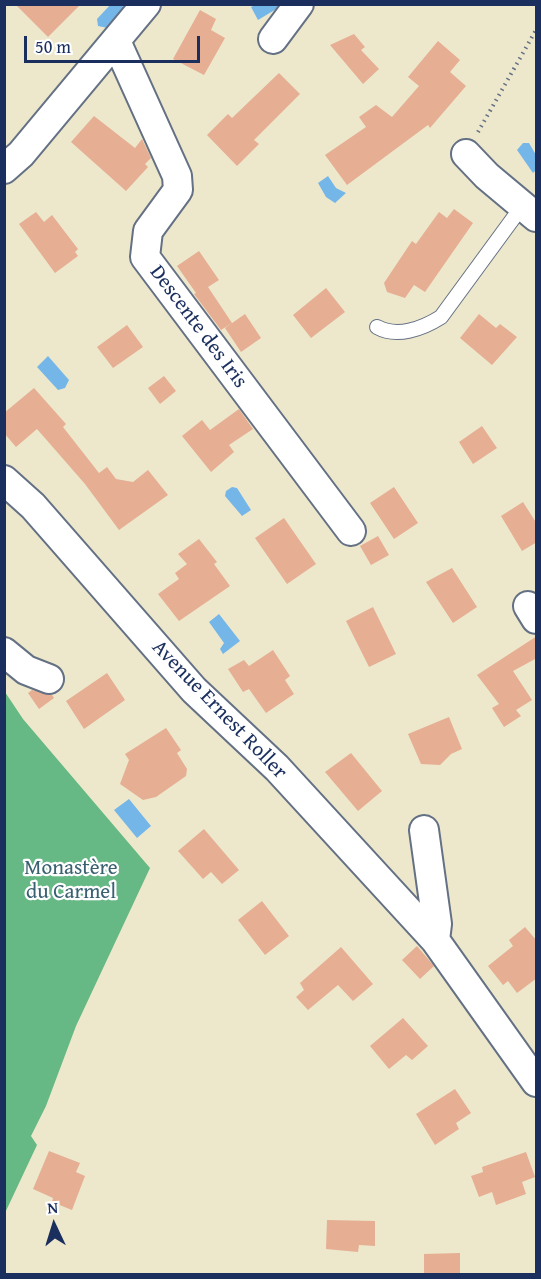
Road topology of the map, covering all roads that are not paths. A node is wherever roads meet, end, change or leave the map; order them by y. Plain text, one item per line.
1 (299, 4) edge
2 (141, 6) edge
3 (273, 39) dead end
4 (116, 41) junction
5 (466, 154) road end
6 (4, 169) edge
7 (530, 211) edge
8 (377, 327) dead end
9 (4, 480) edge
10 (351, 531) dead end
11 (4, 652) edge
12 (49, 679) dead end
13 (424, 830) dead end
14 (435, 940) junction
15 (537, 1082) edge

1 - 3 street
2 - 4 street
4 - 6 street
4 - 10 street, Descente des Iris
5 - 7 street
7 - 8 lane
9 - 14 street, Avenue Ernest Roller
11 - 12 street
13 - 14 street
14 - 15 street, Avenue Ernest Roller

